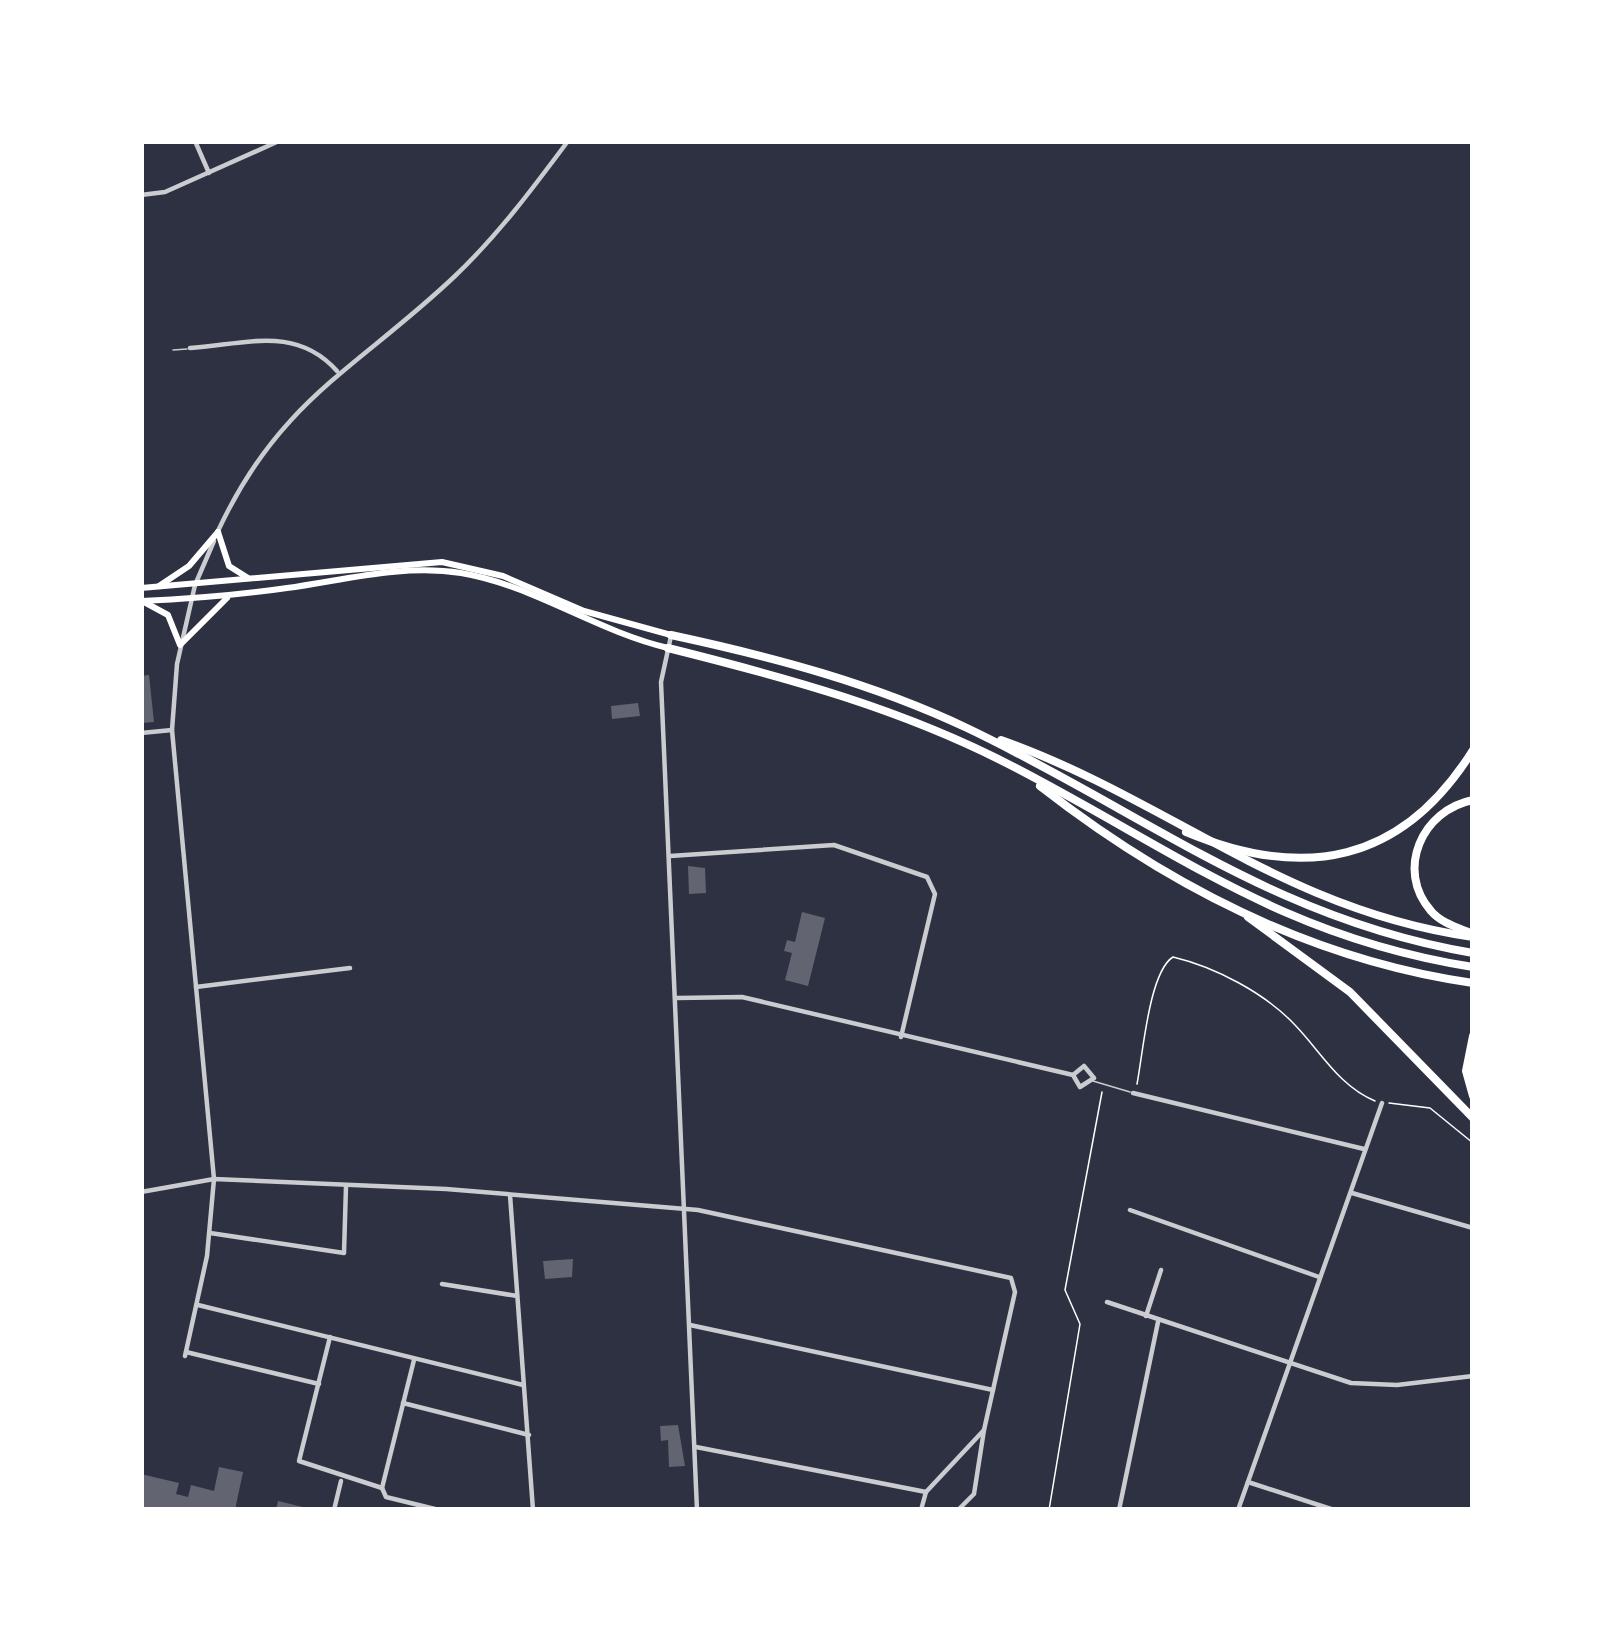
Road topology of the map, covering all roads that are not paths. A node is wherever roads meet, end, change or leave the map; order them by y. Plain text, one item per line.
1 (195, 141) edge
2 (279, 141) edge
3 (568, 141) edge
4 (209, 172) junction
5 (141, 195) edge
6 (190, 348) joint
7 (172, 350) dead end
8 (337, 371) junction
9 (218, 532) junction
10 (251, 580) junction
11 (195, 585) junction
12 (157, 587) junction
13 (141, 588) edge
14 (230, 595) junction
15 (190, 598) junction
16 (141, 601) edge
17 (671, 635) junction
18 (180, 645) junction
19 (668, 648) junction
20 (970, 729) junction
21 (172, 730) junction
22 (141, 734) edge
23 (1473, 750) edge
24 (1015, 767) junction
25 (1473, 800) edge
26 (1186, 832) junction
27 (670, 856) junction
28 (1248, 916) junction
29 (1473, 936) edge
30 (1473, 952) edge
31 (1473, 967) edge
32 (350, 968) dead end
33 (1473, 983) edge
34 (196, 987) junction
35 (677, 998) junction
36 (1473, 1036) edge
37 (901, 1037) junction
38 (1073, 1075) junction
39 (1093, 1081) junction
40 (1133, 1093) joint
41 (1473, 1096) edge
42 (1382, 1103) road end
43 (1473, 1118) edge
44 (1364, 1149) junction
45 (214, 1179) junction
46 (346, 1186) junction
47 (141, 1192) edge
48 (1350, 1192) junction
49 (510, 1195) junction
50 (686, 1210) junction
51 (1130, 1210) dead end
52 (1473, 1228) edge
53 (210, 1233) junction
54 (1161, 1270) dead end
55 (1319, 1277) junction
56 (442, 1284) dead end
57 (517, 1296) junction
58 (1107, 1302) dead end
59 (198, 1305) junction
60 (1146, 1316) junction
61 (1158, 1320) junction
62 (690, 1325) junction
63 (330, 1335) junction
64 (414, 1357) junction
65 (1288, 1366) junction
66 (1473, 1376) edge
67 (319, 1384) junction
68 (524, 1385) junction
69 (993, 1390) junction
70 (403, 1403) junction
71 (984, 1430) junction
72 (529, 1435) junction
73 (694, 1446) junction
74 (342, 1478) junction
75 (1247, 1482) junction
76 (382, 1488) junction
77 (926, 1492) junction
78 (400, 1501) junction
79 (334, 1510) edge
80 (398, 1510) edge
81 (439, 1510) edge
82 (533, 1510) edge
83 (698, 1510) edge
84 (921, 1510) edge
85 (958, 1510) edge
86 (1119, 1510) edge
87 (1238, 1510) edge
88 (1334, 1510) edge

1 - 4 street
2 - 4 street
3 - 8 street
4 - 5 street
6 - 7 lane
6 - 8 street
8 - 9 street
9 - 10 main road
9 - 11 street
9 - 12 main road
10 - 11 main road
10 - 17 main road
11 - 12 main road
11 - 15 street
12 - 13 main road
14 - 15 main road
14 - 18 main road
14 - 19 main road
15 - 16 main road
15 - 18 street
16 - 18 main road
17 - 19 street
17 - 20 highway
18 - 21 street
19 - 24 highway
19 - 27 street
20 - 26 highway
20 - 30 highway
21 - 22 street
21 - 34 street
23 - 26 highway
24 - 28 highway
24 - 31 highway
25 - 29 highway
26 - 29 highway
27 - 35 street
27 - 37 street
28 - 33 highway
28 - 43 highway
32 - 34 street
34 - 45 street
35 - 37 street
35 - 50 street
36 - 41 highway
37 - 38 street
38 - 39 street
38 - 39 street
39 - 40 lane
40 - 44 street
42 - 44 street
44 - 48 street
45 - 46 street
45 - 47 street
45 - 53 street
46 - 49 street
46 - 53 street
48 - 52 street
48 - 55 street
49 - 50 street
49 - 57 street
50 - 62 street
50 - 69 street
51 - 55 street
53 - 59 street
54 - 60 street
55 - 65 street
56 - 57 street
57 - 68 street
58 - 60 street
59 - 63 street
59 - 67 street
60 - 61 street
61 - 65 street
61 - 86 street
62 - 69 street
62 - 73 street
63 - 64 street
63 - 67 street
64 - 68 street
64 - 70 street
65 - 66 street
65 - 75 street
67 - 74 street
68 - 72 street
69 - 71 street
70 - 72 street
70 - 76 street
71 - 77 street
71 - 85 street
72 - 82 street
73 - 77 street
73 - 83 street
74 - 76 street
74 - 79 street
75 - 87 street
75 - 88 street
76 - 78 street
77 - 84 street
78 - 80 street
78 - 81 street

